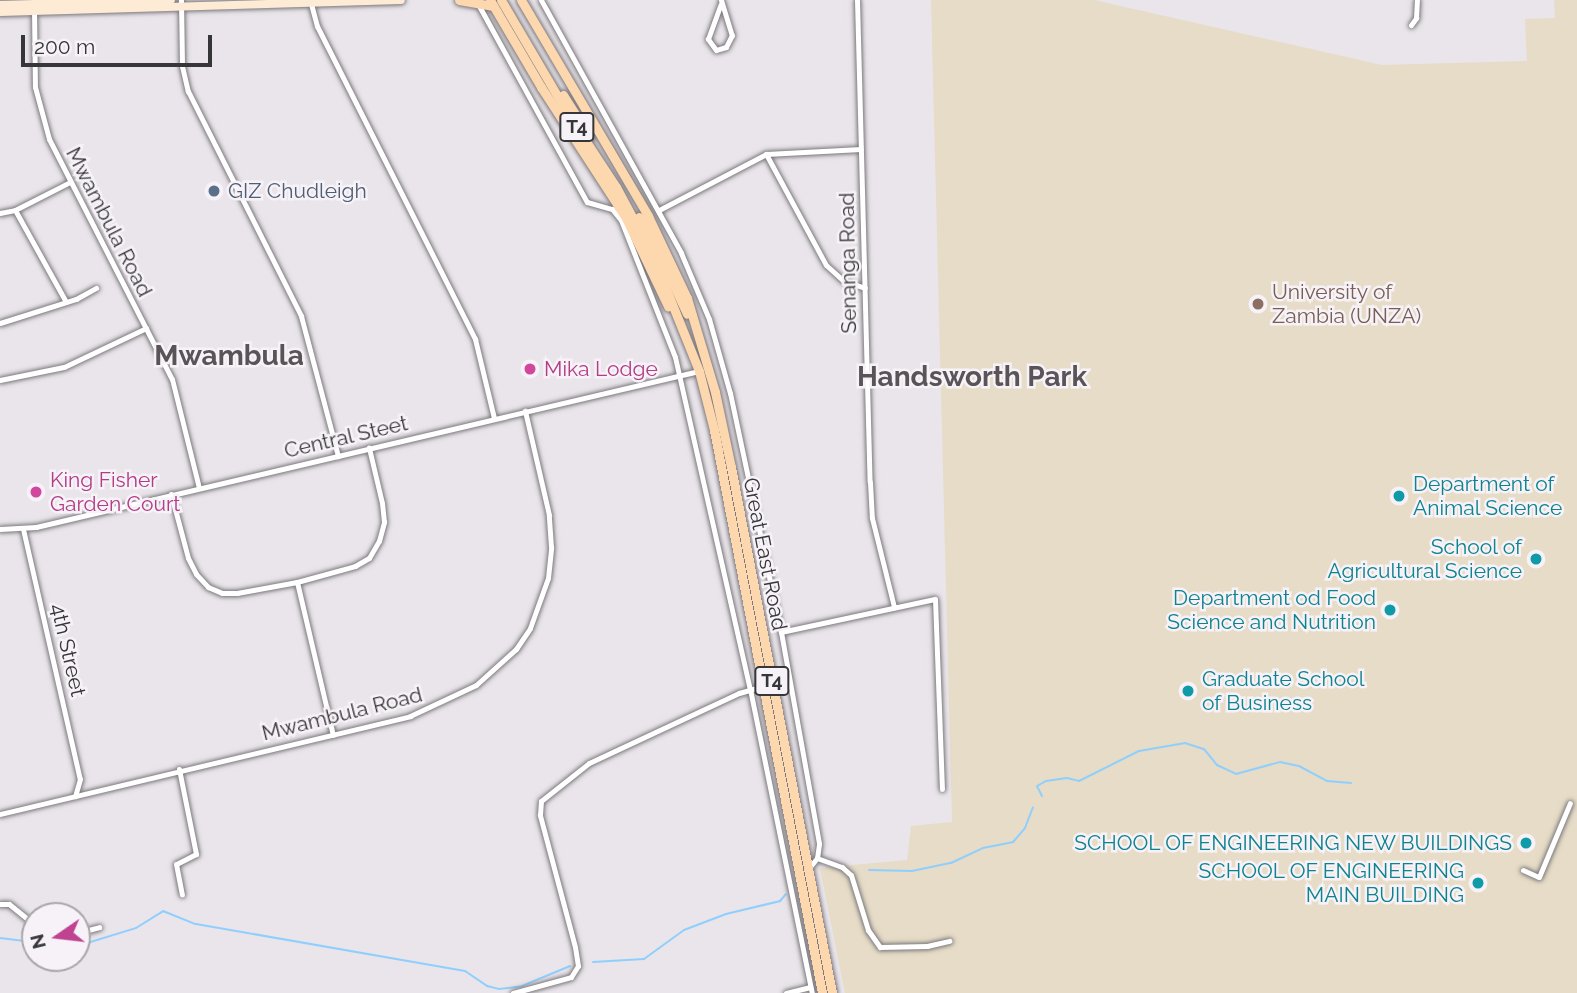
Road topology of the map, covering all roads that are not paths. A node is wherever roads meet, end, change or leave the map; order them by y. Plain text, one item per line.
1 (171, 0) edge
2 (401, 0) edge
3 (459, 0) edge
4 (507, 0) edge
5 (521, 0) edge
6 (541, 0) edge
7 (857, 0) edge
8 (1417, 0) edge
9 (310, 1) edge
10 (477, 2) edge
11 (495, 2) edge
12 (721, 2) edge
13 (181, 3) edge
14 (0, 5) edge
15 (34, 8) junction
16 (0, 12) edge
17 (1411, 25) dead end
18 (861, 149) junction
19 (766, 154) junction
20 (70, 182) junction
21 (0, 203) edge
22 (15, 210) junction
23 (659, 210) junction
24 (1, 212) edge
25 (96, 288) dead end
26 (865, 288) junction
27 (66, 302) junction
28 (0, 323) edge
29 (146, 328) junction
30 (690, 332) junction
31 (723, 366) junction
32 (703, 370) junction
33 (681, 377) junction
34 (0, 380) edge
35 (524, 411) junction
36 (494, 418) junction
37 (369, 448) junction
38 (338, 456) junction
39 (199, 488) junction
40 (171, 494) junction
41 (0, 528) edge
42 (23, 529) junction
43 (296, 582) junction
44 (894, 607) junction
45 (781, 632) junction
46 (763, 686) junction
47 (750, 689) junction
48 (332, 735) junction
49 (179, 769) junction
50 (80, 779) junction
51 (942, 789) dead end
52 (94, 791) junction
53 (75, 796) junction
54 (1570, 803) dead end
55 (0, 814) edge
56 (817, 858) junction
57 (808, 869) junction
58 (1523, 870) dead end
59 (182, 894) dead end
60 (0, 904) edge
61 (21, 914) edge
62 (99, 927) dead end
63 (91, 929) edge
64 (949, 941) dead end
65 (811, 990) edge
66 (513, 993) edge
67 (786, 993) edge
68 (822, 993) edge
69 (832, 993) edge

1 - 15 main road
2 - 9 main road
3 - 10 main road
4 - 30 main road, Great East Road / T4
5 - 30 main road, Great East Road / T4
6 - 23 street
7 - 18 street, Senanga Road
8 - 17 street
9 - 13 main road
9 - 36 street
10 - 11 main road
10 - 33 street
11 - 30 main road, Great East Road / T4
12 - 12 street
13 - 15 main road
13 - 38 street
14 - 15 main road
15 - 16 main road
15 - 20 street, Mwambula Road
18 - 19 street
18 - 26 street, Senanga Road
19 - 23 street
19 - 26 street
20 - 22 street
20 - 29 street, Mwambula Road
21 - 24 street
22 - 24 street
22 - 27 street
23 - 31 street
25 - 27 street
26 - 44 street, Senanga Road
27 - 28 street
29 - 34 street
29 - 39 street, Mwambula Road
30 - 32 main road, Great East Road / T4
31 - 32 street, Central Steet
31 - 45 street
32 - 33 street, Central Steet
32 - 46 main road, Great East Road / T4
32 - 57 main road, Great East Road / T4
33 - 35 street, Central Steet
33 - 47 street
35 - 36 street, Central Steet
35 - 48 street, Mwambula Road
36 - 37 street, Central Steet
37 - 38 street, Central Steet
37 - 43 street
38 - 39 street, Central Steet
39 - 40 street, Central Steet
40 - 42 street, Central Steet
40 - 43 street
41 - 42 street, Central Steet
42 - 50 street, 4th Street
43 - 48 street
44 - 45 street
44 - 51 street
45 - 56 street
46 - 47 street
46 - 68 main road, Great East Road / T4
47 - 65 street
47 - 66 street
48 - 49 street, Mwambula Road
49 - 52 street, Mwambula Road
49 - 59 street
50 - 52 street
50 - 53 street, 4th Street
52 - 53 street, Mwambula Road
53 - 55 street, Mwambula Road
54 - 58 street
56 - 57 street
56 - 64 street
57 - 69 main road, Great East Road / T4
60 - 61 street
62 - 63 street
65 - 67 street

